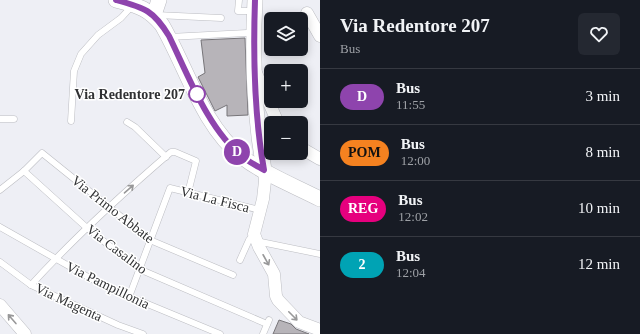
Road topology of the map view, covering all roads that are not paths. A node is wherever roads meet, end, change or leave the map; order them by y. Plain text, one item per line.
1 (116, 0) edge
2 (159, 0) edge
3 (239, 0) edge
4 (133, 5) junction
5 (255, 5) edge
6 (154, 15) junction
7 (308, 16) edge
8 (221, 18) dead end
9 (247, 33) dead end
10 (169, 36) junction
11 (320, 36) edge
12 (254, 70) junction
13 (275, 116) edge
14 (0, 119) edge
15 (14, 119) dead end
16 (71, 121) dead end
17 (127, 122) dead end
18 (308, 152) edge
19 (166, 157) junction
20 (320, 159) edge
21 (264, 170) junction
22 (24, 171) junction
23 (0, 190) edge
24 (188, 193) junction
25 (319, 194) edge
26 (109, 207) junction
27 (260, 210) junction
28 (0, 226) edge
29 (87, 228) junction
30 (255, 238) junction
31 (150, 240) junction
32 (320, 254) edge
33 (55, 258) junction
34 (240, 260) dead end
35 (0, 262) edge
36 (139, 269) junction
37 (234, 275) dead end
38 (30, 285) junction
39 (129, 297) junction
40 (0, 305) edge
41 (320, 330) edge
42 (25, 334) edge
43 (143, 334) edge
44 (220, 334) edge
45 (263, 334) edge

1 - 4 street
2 - 6 street
3 - 5 lane
4 - 6 street
4 - 16 lane
5 - 12 street
6 - 8 lane
6 - 10 street
7 - 11 street
9 - 10 lane
10 - 21 street
12 - 13 street
12 - 21 street
14 - 15 lane
17 - 19 lane
18 - 20 street
19 - 24 lane
26 -> 19 lane
21 - 25 street
21 - 27 street
22 - 23 lane
22 - 26 lane, Via Primo Abbate
22 - 29 lane, Via Casalino
24 - 27 lane, Via La Fisca
24 - 31 lane, Via La Fisca
26 - 29 lane
26 - 31 lane, Via Primo Abbate
27 - 30 street
28 - 33 lane, Via Pampillonia
29 - 33 lane
29 - 36 lane, Via Casalino
30 - 32 lane
30 - 34 lane
30 -> 41 street
31 - 36 lane
31 - 37 lane, Via Primo Abbate
33 - 38 lane
33 - 39 lane, Via Pampillonia
35 - 38 lane, Via Magenta
36 - 39 lane
36 - 45 lane, Via Casalino
38 - 43 lane, Via Magenta
39 - 44 lane, Via Pampillonia
42 -> 40 street

